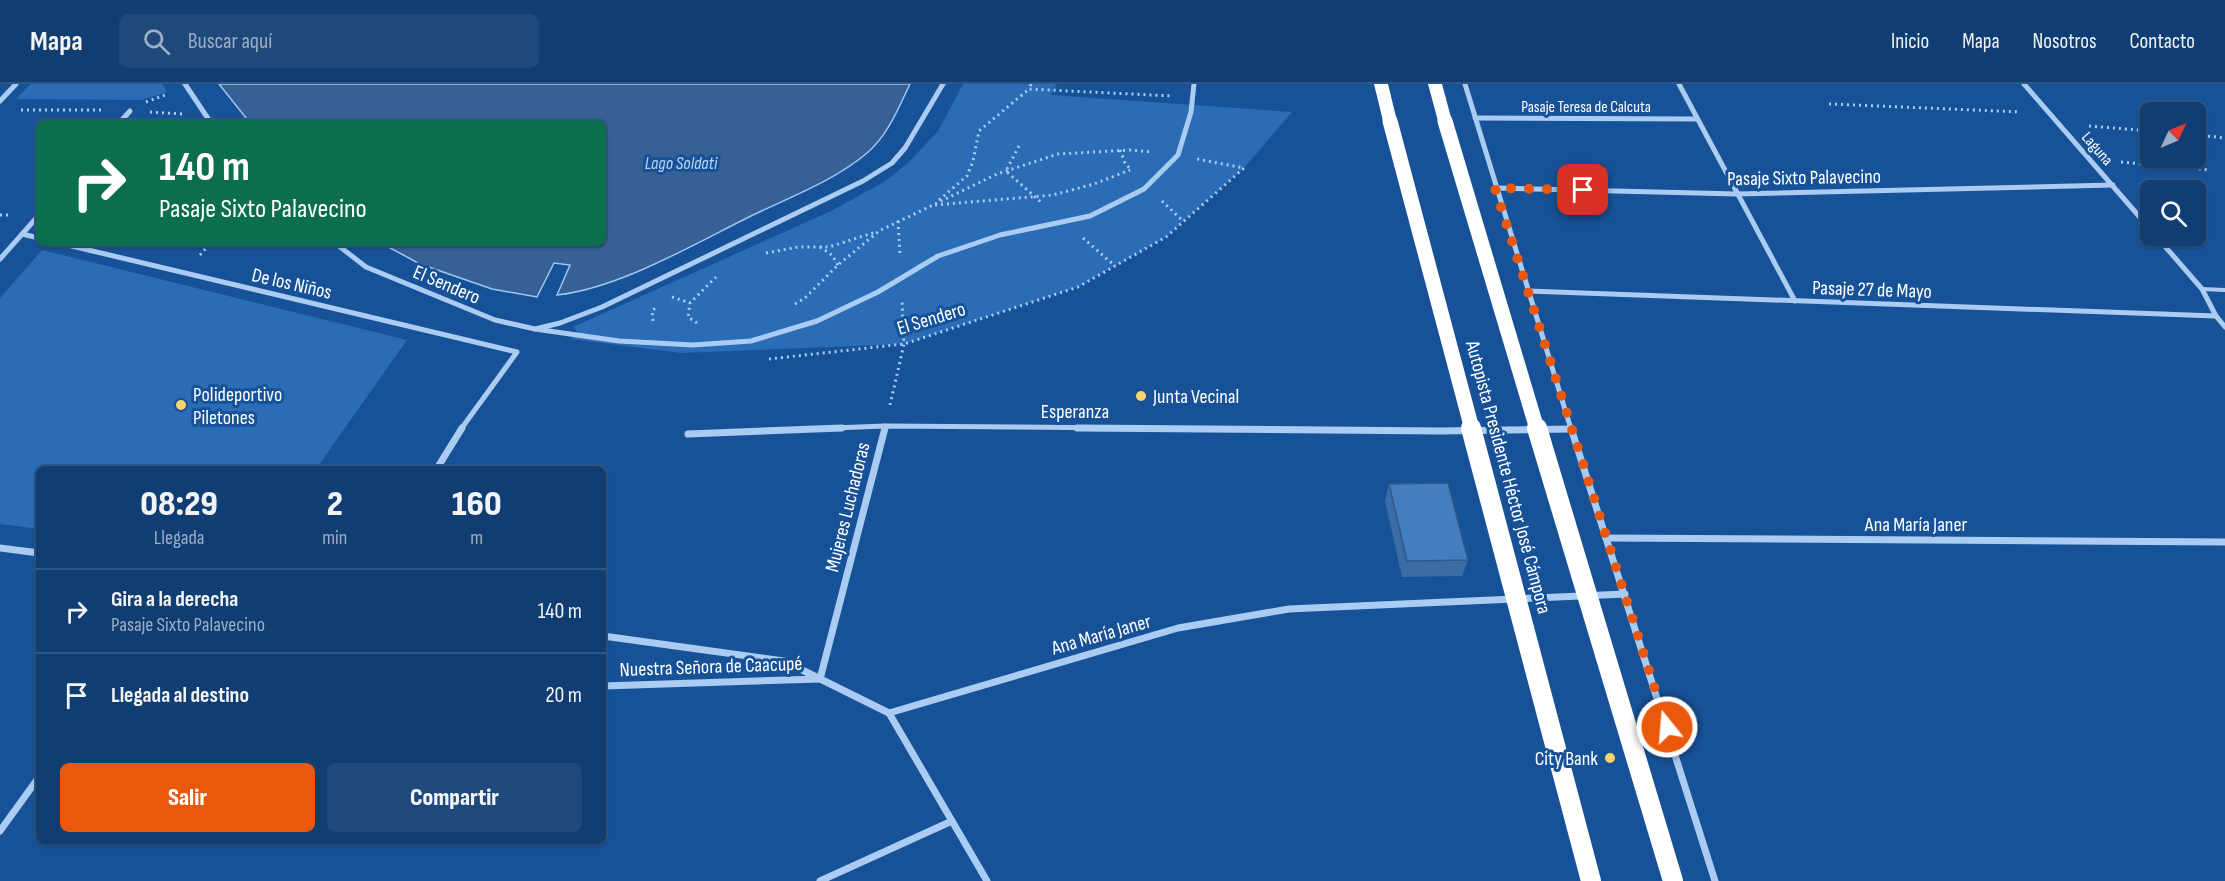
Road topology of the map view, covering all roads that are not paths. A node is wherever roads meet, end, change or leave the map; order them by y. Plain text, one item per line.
1 (16, 84) edge
2 (943, 84) edge
3 (1194, 84) edge
4 (1381, 84) edge
5 (1435, 84) edge
6 (1465, 84) edge
7 (1679, 84) edge
8 (2024, 84) edge
9 (187, 86) edge
10 (0, 101) edge
11 (130, 111) road end
12 (1476, 118) junction
13 (1697, 119) junction
14 (122, 120) edge
15 (209, 120) edge
16 (2113, 185) junction
17 (1495, 188) junction
18 (1737, 194) junction
19 (2140, 217) edge
20 (36, 218) edge
21 (22, 234) junction
22 (36, 237) edge
23 (72, 246) edge
24 (339, 246) edge
25 (2165, 246) edge
26 (0, 259) edge
27 (2202, 289) junction
28 (2225, 290) edge
29 (1528, 291) junction
30 (1795, 301) junction
31 (2216, 316) junction
32 (2225, 327) edge
33 (535, 329) junction
34 (885, 426) junction
35 (1571, 429) junction
36 (688, 434) dead end
37 (438, 466) edge
38 (1606, 538) junction
39 (2225, 542) edge
40 (0, 548) edge
41 (36, 553) edge
42 (1625, 594) junction
43 (606, 636) edge
44 (820, 679) junction
45 (606, 686) edge
46 (889, 712) junction
47 (36, 781) edge
48 (952, 821) junction
49 (0, 831) edge
50 (820, 881) edge
51 (987, 881) edge
52 (1591, 881) edge
53 (1672, 881) edge
54 (1715, 881) edge

1 - 10 street
2 - 33 street, El Sendero
3 - 33 street
4 - 52 highway, Autopista Presidente Héctor José Cámpora, bridge
5 - 53 highway, Autopista Presidente Héctor José Cámpora, bridge
6 - 12 street
7 - 13 street
8 - 16 street, Laguna
9 - 15 street
11 - 14 street
12 - 13 street, Pasaje Teresa de Calcuta
12 - 17 street
13 - 18 street
16 - 18 street, Pasaje Sixto Palavecino
16 - 19 street, Laguna
17 - 18 street, Pasaje Sixto Palavecino
17 - 29 street
18 - 30 street
20 - 21 street
21 - 22 street
21 - 26 street
23 - 37 street, De los Niños
24 - 33 street, El Sendero
25 - 27 street
27 - 28 lane
27 - 31 street
29 - 30 street, Pasaje 27 de Mayo
29 - 35 street
30 - 31 street, Pasaje 27 de Mayo
31 - 32 street
34 - 35 street, Esperanza
34 - 36 street, Esperanza
34 - 44 street, Mujeres Luchadoras
35 - 38 street
38 - 39 street, Ana María Janer
38 - 42 street
40 - 41 street
42 - 46 street, Ana María Janer
42 - 54 street
43 - 44 street
44 - 45 street, Nuestra Señora de Caacupé
44 - 46 street
46 - 48 street
47 - 49 street
48 - 50 street
48 - 51 street

